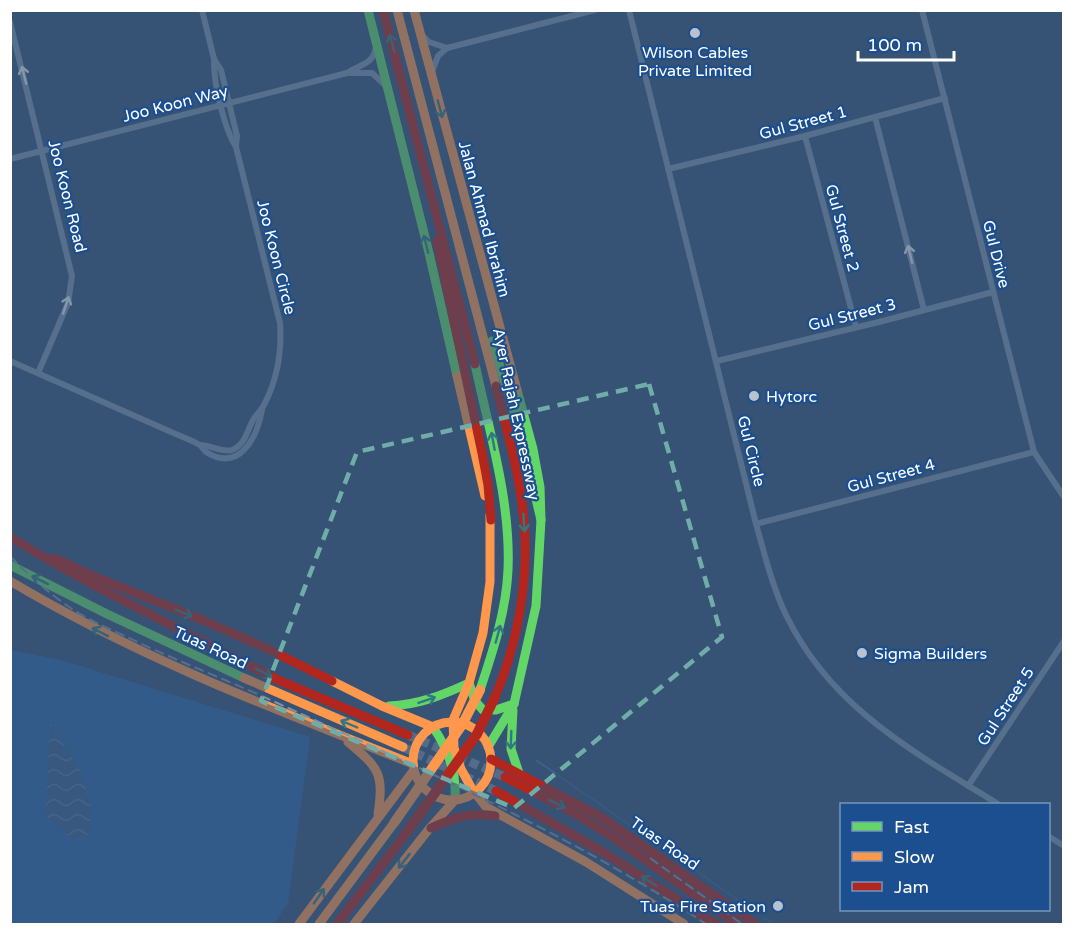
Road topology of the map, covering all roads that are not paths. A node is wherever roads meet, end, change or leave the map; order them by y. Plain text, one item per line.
1 (202, 10) edge
2 (368, 10) edge
3 (383, 10) edge
4 (397, 10) edge
5 (414, 10) edge
6 (595, 10) edge
7 (629, 10) edge
8 (922, 10) edge
9 (10, 21) edge
10 (420, 32) junction
11 (376, 42) junction
12 (447, 48) junction
13 (347, 73) junction
14 (431, 76) junction
15 (387, 86) junction
16 (945, 98) junction
17 (225, 104) junction
18 (875, 117) junction
19 (805, 136) junction
20 (43, 151) junction
21 (420, 155) junction
22 (10, 159) edge
23 (668, 169) junction
24 (993, 292) junction
25 (924, 310) junction
26 (482, 322) junction
27 (856, 327) junction
28 (10, 361) edge
29 (717, 361) junction
30 (38, 373) junction
31 (1034, 452) junction
32 (1064, 497) edge
33 (541, 519) junction
34 (491, 520) junction
35 (756, 524) junction
36 (10, 537) edge
37 (47, 559) junction
38 (10, 565) edge
39 (10, 581) edge
40 (1064, 641) edge
41 (469, 682) junction
42 (514, 704) junction
43 (382, 706) junction
44 (451, 722) junction
45 (433, 727) junction
46 (341, 735) junction
47 (408, 735) tunnel mouth
48 (403, 747) tunnel mouth
49 (488, 747) junction
50 (491, 759) junction
51 (414, 767) junction
52 (519, 773) junction
53 (505, 777) tunnel mouth
54 (968, 786) junction
55 (496, 791) tunnel mouth
56 (474, 794) junction
57 (456, 800) junction
58 (996, 803) edge
59 (378, 817) junction
60 (520, 825) junction
61 (429, 829) junction
62 (1050, 837) edge
63 (1064, 846) edge
64 (299, 924) edge
65 (319, 924) edge
66 (338, 924) edge
67 (354, 924) edge
68 (684, 924) edge
69 (716, 924) edge
70 (737, 924) edge
71 (755, 924) edge

1 - 17 street, Joo Koon Circle
2 - 11 main road
21 -> 3 main road, Ayer Rajah Expressway
4 - 26 main road, Ayer Rajah Expressway
5 - 10 main road, Jalan Ahmad Ibrahim
6 - 12 street
7 - 23 street, Gul Circle
8 - 16 street, Gul Drive
20 -> 9 street, Joo Koon Road
10 - 12 street
10 - 14 main road, Jalan Ahmad Ibrahim
11 - 13 street, Joo Koon Way
11 - 15 main road
12 - 14 street
13 - 15 street, Joo Koon Way
13 - 17 street, Joo Koon Way
14 -> 33 main road, Jalan Ahmad Ibrahim
34 -> 15 main road
16 - 18 street, Gul Street 1
16 - 24 street, Gul Drive
17 - 20 street, Joo Koon Way
17 - 30 street, Joo Koon Circle
18 - 19 street, Gul Street 1
25 -> 18 street
19 - 23 street, Gul Street 1
19 - 27 street, Gul Street 2
20 - 22 street, Joo Koon Way
30 -> 20 street, Joo Koon Road
21 - 34 main road
65 -> 21 main road, Ayer Rajah Expressway, bridge
23 - 29 street, Gul Circle
24 - 25 street, Gul Street 3
24 - 31 street, Gul Drive
25 - 27 street, Gul Street 3
26 - 33 main road
26 -> 66 main road, Ayer Rajah Expressway, bridge
27 - 29 street, Gul Street 3
28 - 30 street, Joo Koon Circle
29 - 35 street, Gul Circle
31 - 32 street, Gul Drive
31 - 35 street, Gul Street 4
33 - 42 main road, Jalan Ahmad Ibrahim
34 - 41 main road
35 - 54 street, Gul Circle
36 - 37 main road
37 -> 43 main road
37 -> 47 main road, Tuas Road
48 -> 38 main road, Tuas Road
46 -> 39 main road
40 - 54 street, Gul Street 5
41 - 42 main road
43 -> 41 main road
41 - 44 main road
42 - 49 main road, Jalan Ahmad Ibrahim
42 -> 52 main road
43 - 45 main road
44 - 45 main road
44 - 49 main road
44 - 56 main road
45 - 51 main road
45 - 57 main road
46 - 51 main road
46 - 59 main road
49 - 50 main road
50 - 52 main road, Tuas Road
50 - 56 main road
51 - 57 main road
51 - 59 main road
52 - 71 main road, Tuas Road
53 -> 70 main road, Tuas Road
54 - 58 street, Gul Circle
69 -> 55 main road
56 - 57 main road
56 - 60 main road
57 - 61 main road
64 -> 59 main road
60 - 61 main road
60 - 68 main road
61 -> 67 main road
62 - 63 street

